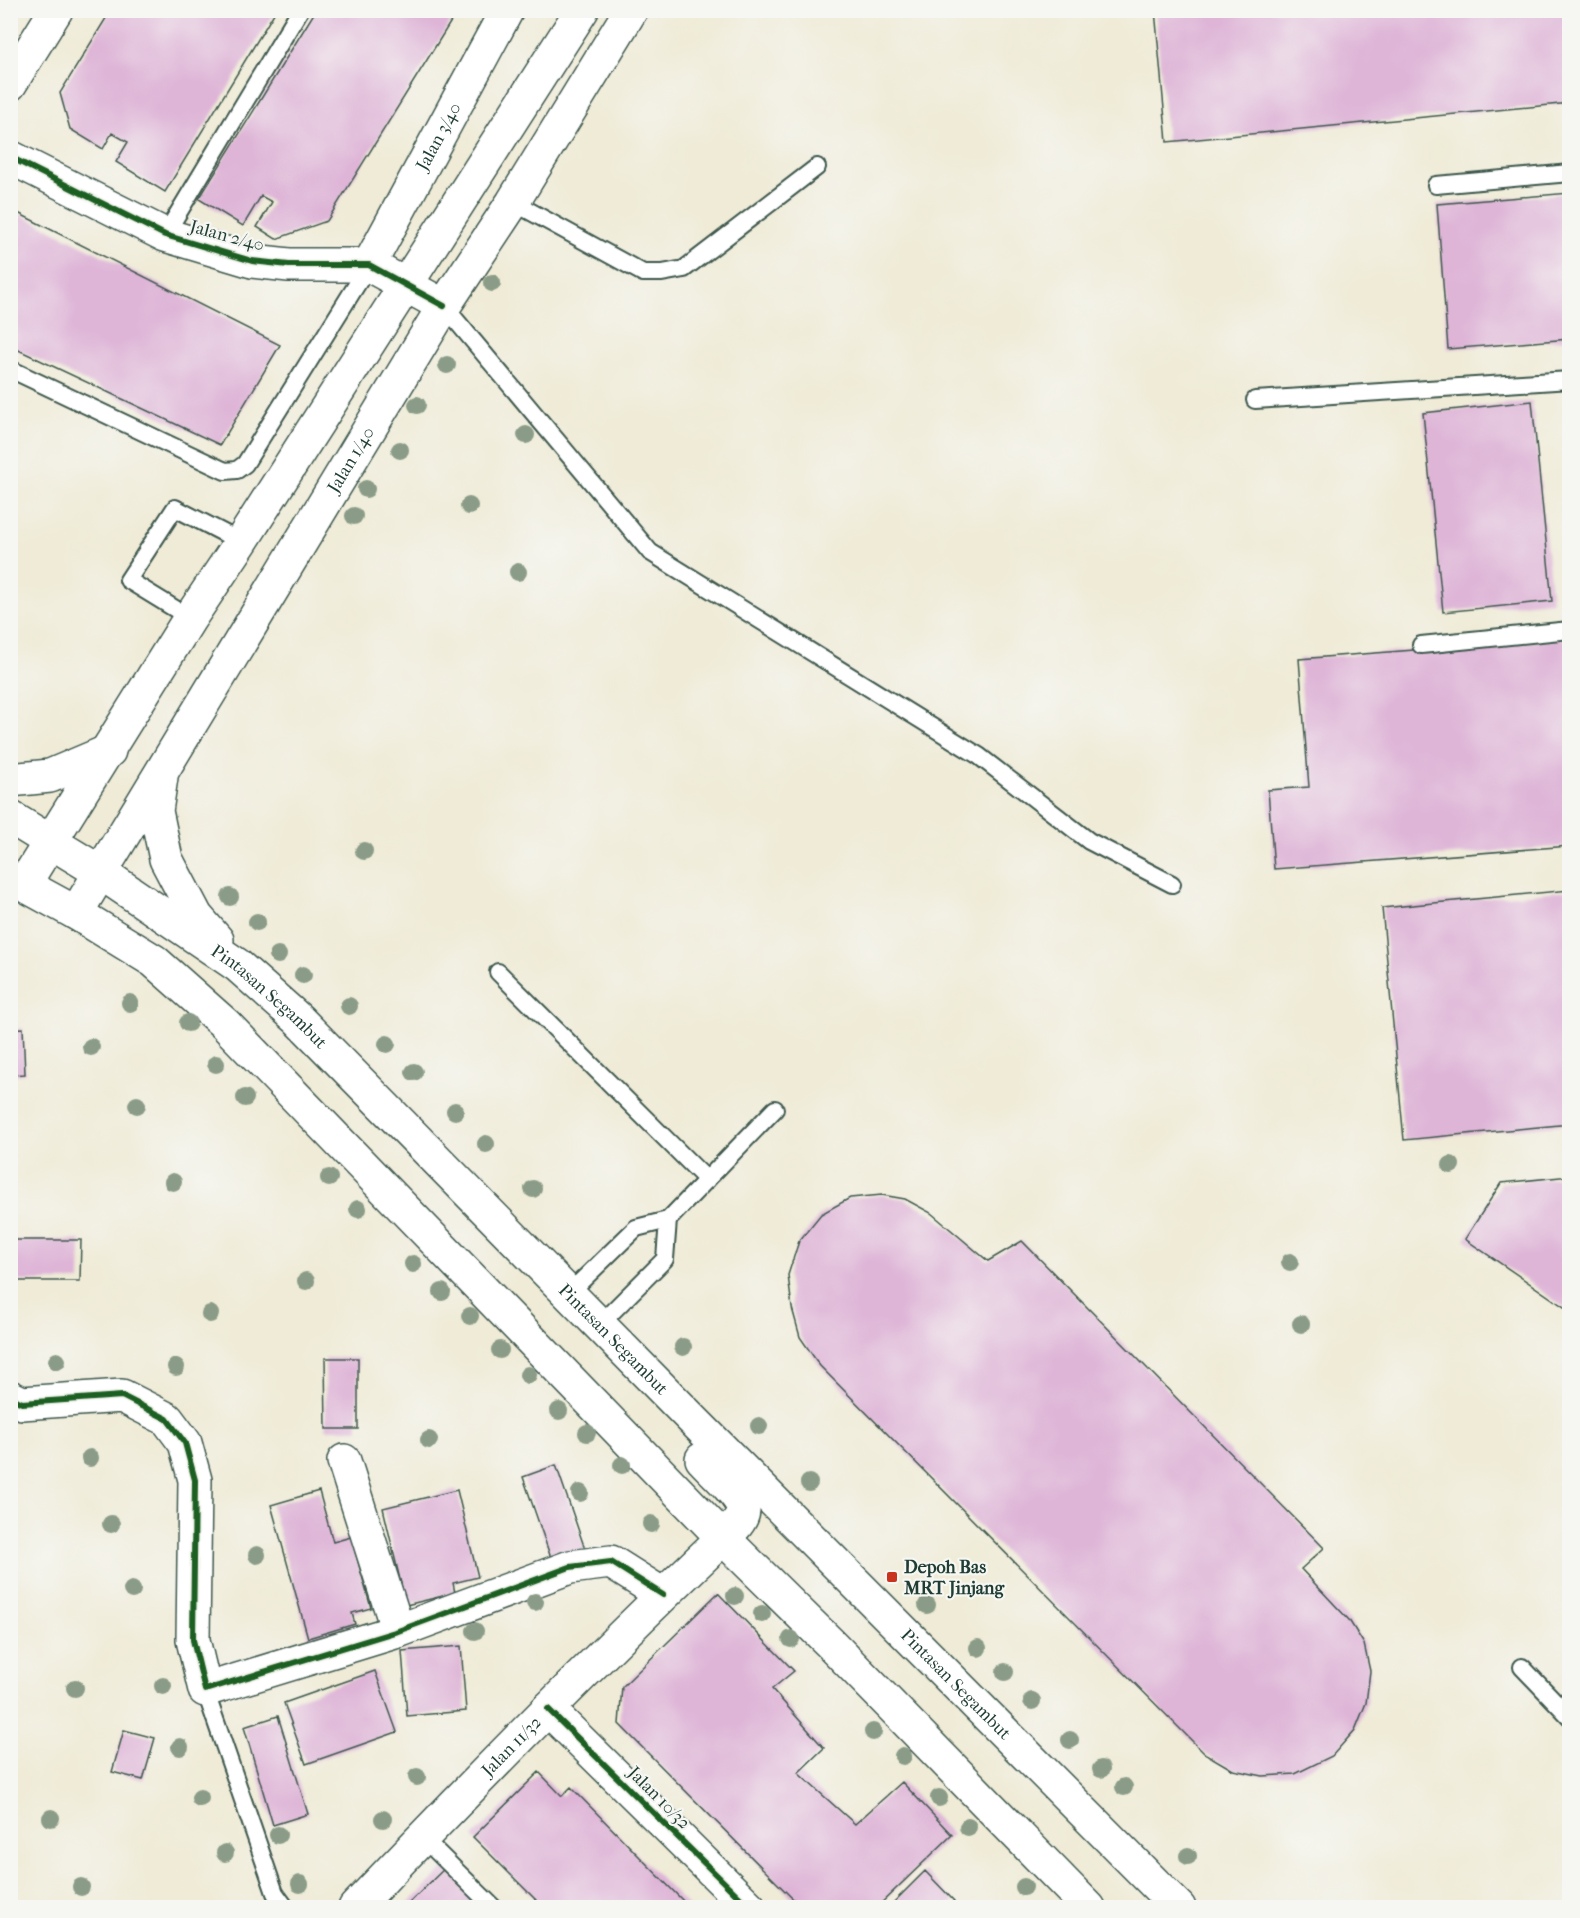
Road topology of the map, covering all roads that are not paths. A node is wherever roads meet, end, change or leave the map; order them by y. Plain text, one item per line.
1 (56, 10) edge
2 (300, 10) edge
3 (507, 10) edge
4 (582, 10) edge
5 (631, 10) edge
6 (10, 84) edge
7 (10, 157) edge
8 (817, 167) dead end
9 (1569, 173) edge
10 (1436, 185) dead end
11 (513, 202) junction
12 (165, 234) junction
13 (369, 265) junction
14 (406, 284) junction
15 (444, 306) junction
16 (10, 369) edge
17 (1569, 380) edge
18 (1254, 400) dead end
19 (241, 542) junction
20 (190, 618) junction
21 (1569, 630) edge
22 (1422, 645) dead end
23 (109, 751) junction
24 (163, 767) junction
25 (10, 780) edge
26 (10, 817) edge
27 (52, 842) junction
28 (100, 872) junction
29 (17, 881) edge
30 (1173, 884) dead end
31 (76, 913) junction
32 (237, 965) junction
33 (498, 972) dead end
34 (775, 1109) dead end
35 (706, 1180) junction
36 (668, 1220) junction
37 (568, 1294) junction
38 (604, 1330) junction
39 (10, 1397) edge
40 (344, 1461) dead end
41 (723, 1538) junction
42 (663, 1594) junction
43 (398, 1632) junction
44 (1522, 1667) dead end
45 (205, 1690) junction
46 (548, 1709) junction
47 (1569, 1717) edge
48 (422, 1837) junction
49 (286, 1908) edge
50 (355, 1908) edge
51 (494, 1908) edge
52 (750, 1908) edge
53 (1089, 1908) edge
54 (1179, 1908) edge

1 - 6 main road
2 - 12 lane
3 - 13 main road, Jalan 3/40
4 - 14 main road
5 - 11 main road, Jalan 1/40
7 - 12 main road, Jalan 2/40
8 - 11 lane
9 - 10 lane
11 - 15 main road, Jalan 1/40
12 - 13 main road, Jalan 2/40
13 - 14 main road, Jalan 2/40
13 - 16 lane
14 - 15 main road, Jalan 2/40
14 - 19 main road
15 - 24 main road, Jalan 1/40
15 - 30 lane
17 - 18 lane
19 - 20 main road
19 - 20 lane
20 - 23 main road
21 - 22 lane
23 - 25 main road
23 - 27 main road
24 - 28 main road, Jalan 1/40
24 - 32 main road
26 - 27 main road, Pintasan Segambut
27 - 28 main road, Pintasan Segambut
27 - 29 main road
28 - 31 main road, Jalan 1/40
28 - 32 main road, Pintasan Segambut
29 - 31 main road
31 - 41 main road
32 - 37 main road, Pintasan Segambut
33 - 35 lane
34 - 35 lane
35 - 36 lane
36 - 37 lane
36 - 38 lane
37 - 38 main road, Pintasan Segambut
38 - 41 main road, Jalan 11/32
38 - 54 main road, Pintasan Segambut
39 - 45 main road
40 - 43 main road
41 - 42 main road, Jalan 11/32
41 - 53 main road
42 - 43 main road
42 - 46 main road, Jalan 11/32
43 - 45 main road
44 - 47 lane
45 - 49 lane
46 - 48 main road, Jalan 11/32
46 - 52 main road, Jalan 10/32
48 - 50 main road, Jalan 11/32
48 - 51 lane

